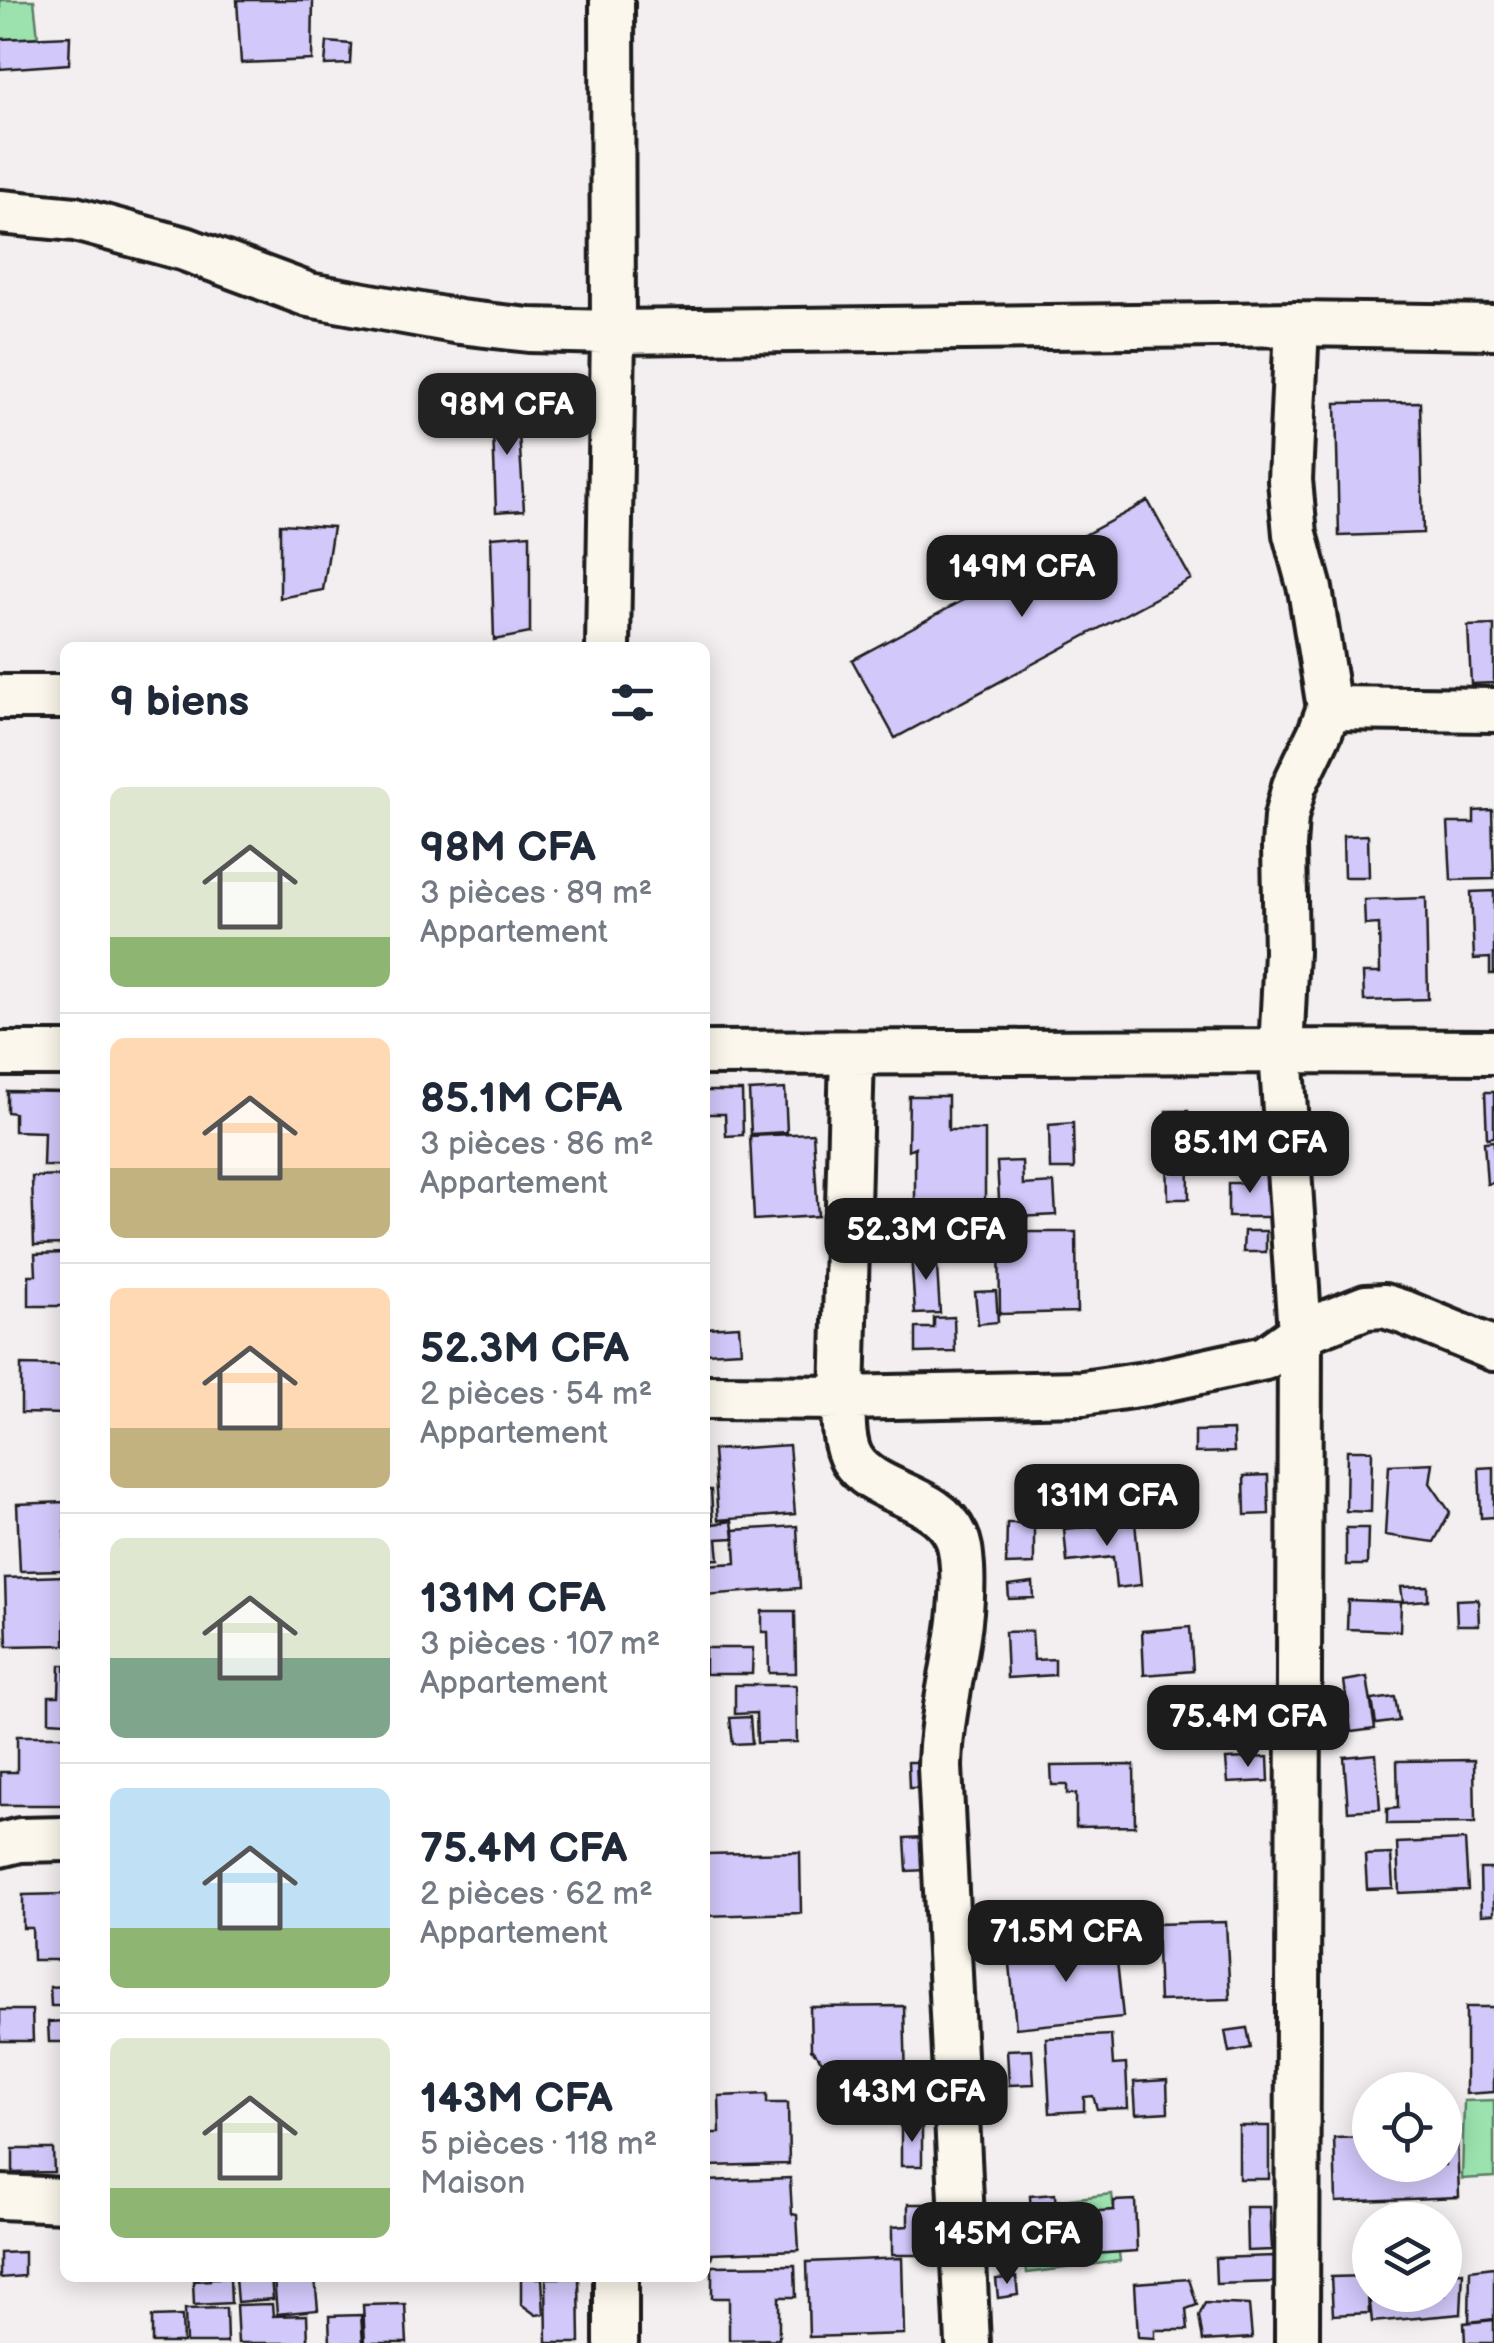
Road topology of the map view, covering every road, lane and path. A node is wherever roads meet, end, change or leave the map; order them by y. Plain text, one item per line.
1 (612, 0) edge
2 (0, 212) edge
3 (1296, 324) junction
4 (1494, 327) edge
5 (613, 332) junction
6 (608, 642) edge
7 (0, 697) edge
8 (60, 697) edge
9 (1329, 708) junction
10 (1494, 710) edge
11 (1281, 1051) junction
12 (1494, 1052) edge
13 (710, 1053) edge
14 (852, 1053) junction
15 (0, 1054) edge
16 (60, 1054) edge
17 (1300, 1333) junction
18 (1494, 1349) edge
19 (710, 1398) edge
20 (843, 1398) junction
21 (60, 1838) edge
22 (0, 1845) edge
23 (0, 2198) edge
24 (60, 2200) edge
25 (616, 2282) edge
26 (616, 2343) edge
27 (968, 2343) edge
28 (1297, 2343) edge

1 - 5 street
2 - 5 street
3 - 4 street
3 - 5 street
3 - 9 street
5 - 6 street
7 - 8 street
9 - 10 street
9 - 11 street
11 - 12 street
11 - 14 street
11 - 17 street
13 - 14 street
14 - 20 street
15 - 16 street
17 - 18 street
17 - 20 street
17 - 28 street
19 - 20 street
20 - 27 street
21 - 22 street
23 - 24 street
25 - 26 street

